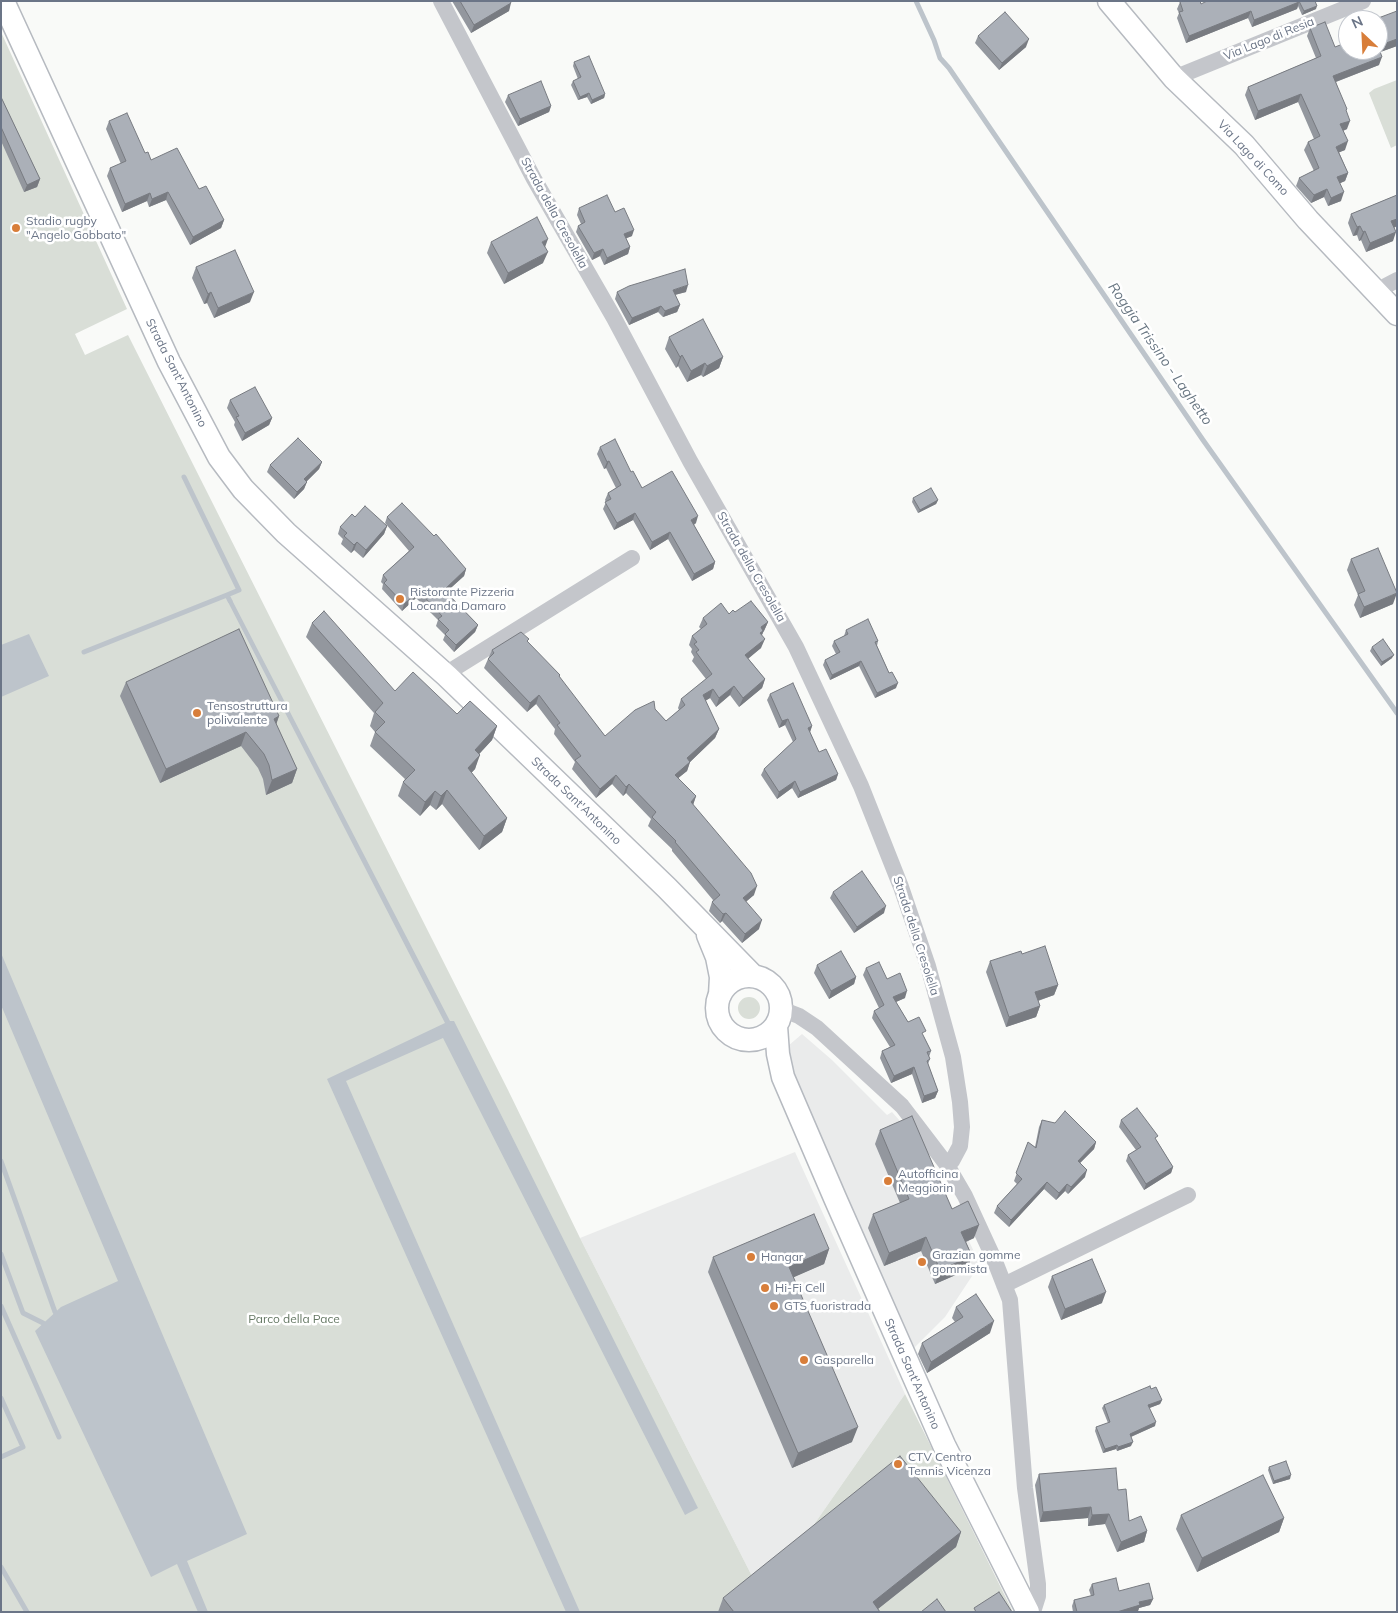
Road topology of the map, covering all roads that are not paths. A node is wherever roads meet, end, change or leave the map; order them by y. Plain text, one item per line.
1 (3, 1) edge
2 (441, 1) edge
3 (1109, 1) edge
4 (1363, 1) edge
5 (1174, 78) junction
6 (1397, 280) edge
7 (1376, 291) junction
8 (1397, 314) edge
9 (632, 558) dead end
10 (447, 676) junction
11 (705, 928) junction
12 (753, 976) junction
13 (720, 995) junction
14 (779, 1017) junction
15 (740, 1039) junction
16 (783, 1077) junction
17 (947, 1165) junction
18 (1188, 1195) dead end
19 (1004, 1285) junction
20 (1028, 1612) edge
21 (1033, 1612) edge

1 - 10 main road, Strada Sant'Antonino
2 - 17 street, Strada della Cresolella
3 - 5 main road, Via Lago di Como
4 - 5 street, Via Lago di Resia
5 - 7 main road, Via Lago di Como
6 - 7 street
7 - 8 main road, Via Lago di Como
9 - 10 street
10 - 11 main road, Strada Sant'Antonino
11 - 12 main road, Strada Sant'Antonino
11 - 13 main road, Strada Sant'Antonino
12 - 13 main road
12 - 14 main road, Strada Sant'Antonino
13 - 15 main road, Strada Sant'Antonino
14 - 15 main road
14 - 16 main road, Strada Sant'Antonino
14 - 17 street
15 - 16 main road, Strada Sant'Antonino
16 - 20 main road, Strada Sant'Antonino
17 - 19 street
18 - 19 street
19 - 21 street

